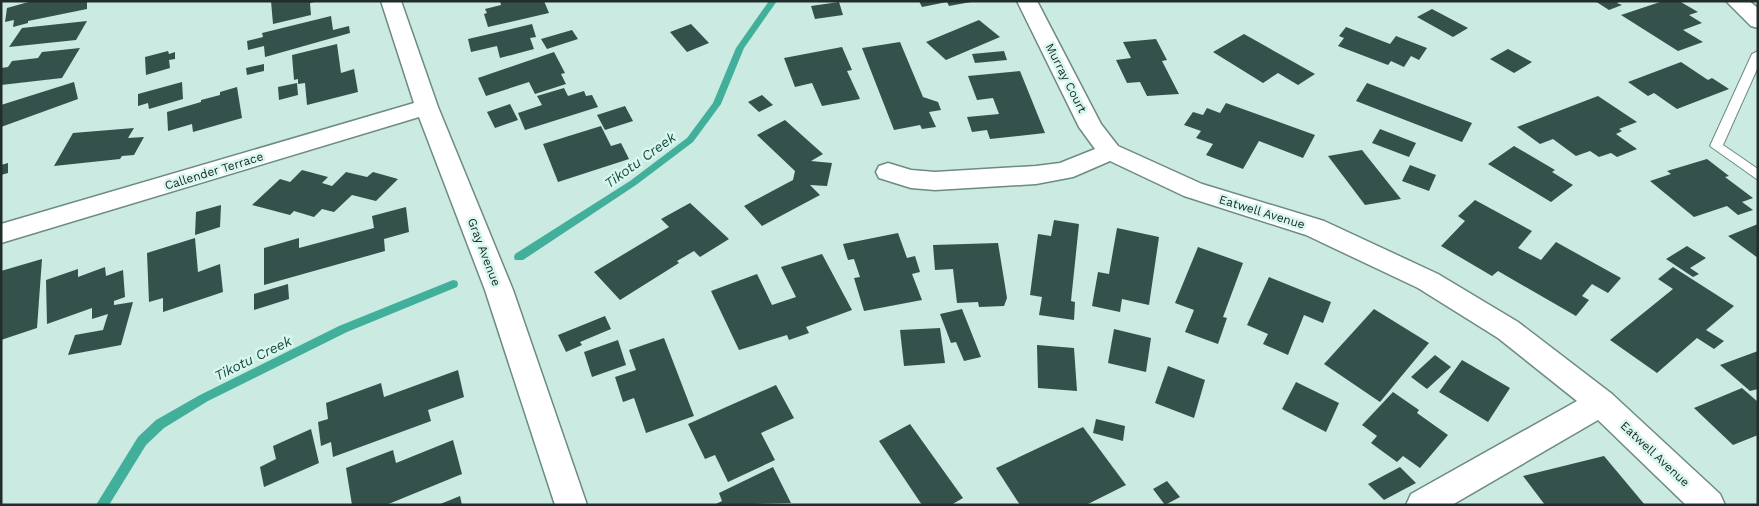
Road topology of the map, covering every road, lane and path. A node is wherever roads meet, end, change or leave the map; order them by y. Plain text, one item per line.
1 (392, 1) edge
2 (1027, 1) edge
3 (1736, 1) edge
4 (1758, 22) edge
5 (1758, 54) edge
6 (427, 107) junction
7 (1110, 152) junction
8 (888, 172) dead end
9 (1758, 176) edge
10 (1, 234) edge
11 (1601, 403) junction
12 (571, 505) edge
13 (1422, 505) edge
14 (1709, 505) edge

1 - 6 street, Gray Avenue
2 - 7 street, Murray Court
3 - 4 street
5 - 9 lane
6 - 10 street, Callender Terrace
6 - 12 street, Gray Avenue
7 - 8 street
7 - 11 street, Eatwell Avenue
11 - 13 street
11 - 14 street, Eatwell Avenue

